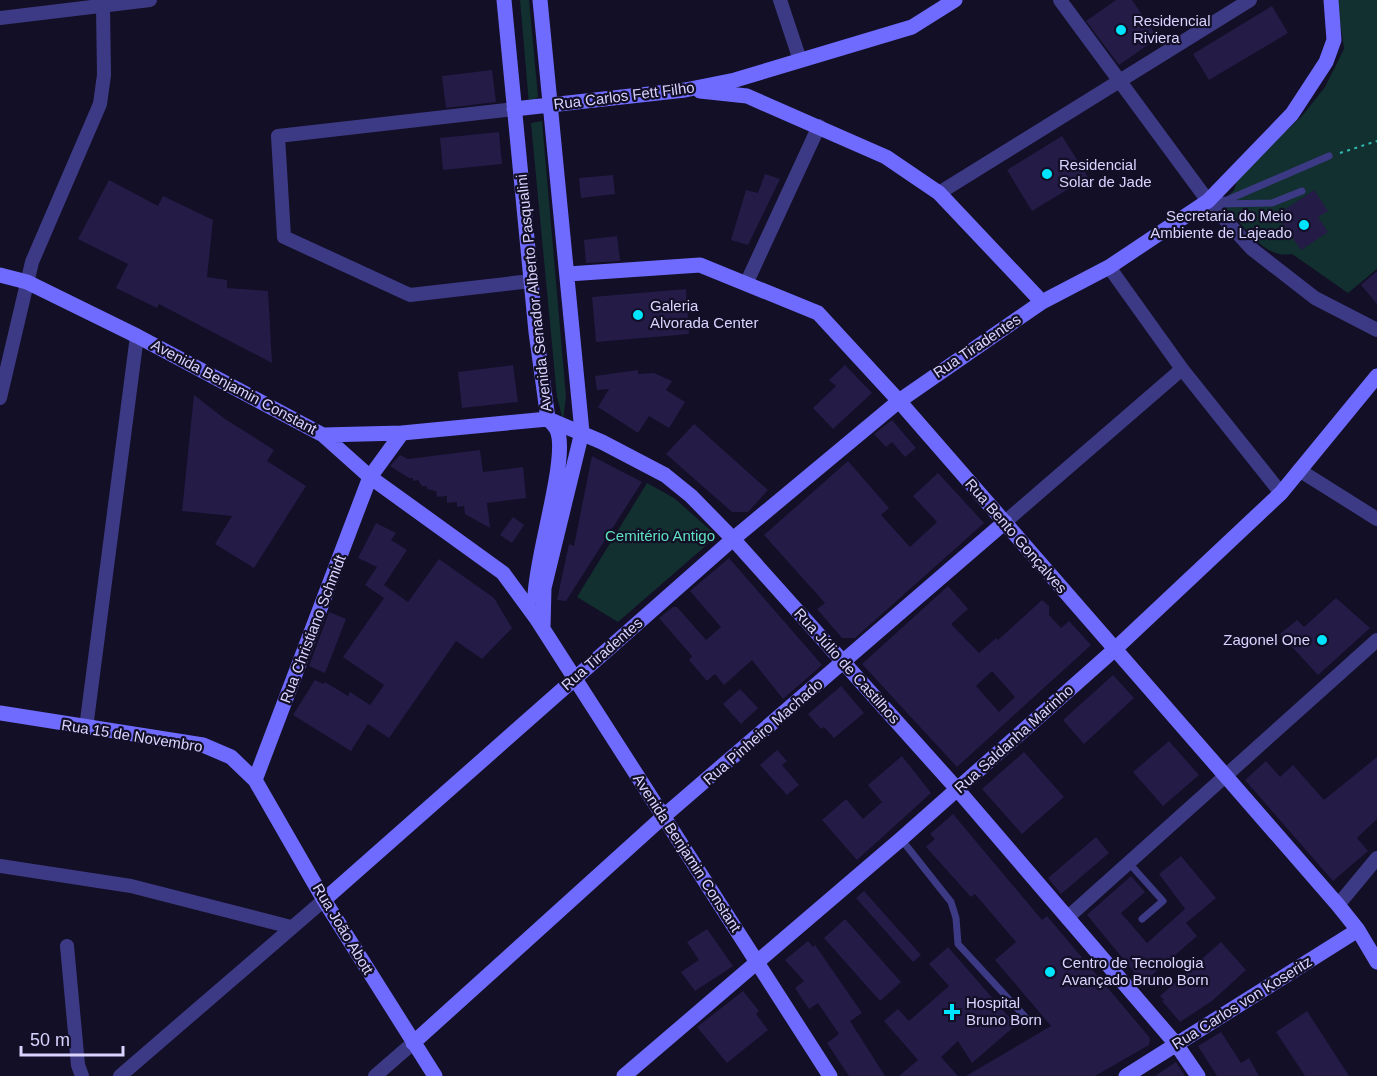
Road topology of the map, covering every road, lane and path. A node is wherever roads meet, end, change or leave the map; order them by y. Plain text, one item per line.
1 (150, 0) edge
2 (504, 0) edge
3 (540, 0) edge
4 (780, 0) edge
5 (955, 0) edge
6 (1060, 0) edge
7 (1250, 0) edge
8 (1331, 0) edge
9 (103, 6) junction
10 (0, 18) edge
11 (800, 60) junction
12 (1118, 81) junction
13 (747, 89) junction
14 (551, 105) junction
15 (514, 109) junction
16 (819, 126) junction
17 (1377, 141) edge
18 (1329, 156) joint
19 (1302, 191) dead end
20 (939, 193) junction
21 (1208, 201) junction
22 (1109, 267) junction
23 (568, 274) junction
24 (0, 275) edge
25 (531, 281) junction
26 (27, 282) junction
27 (746, 284) junction
28 (1042, 302) junction
29 (1377, 330) edge
30 (137, 336) junction
31 (1182, 369) junction
32 (1377, 376) edge
33 (0, 398) edge
34 (899, 401) junction
35 (548, 419) junction
36 (582, 432) junction
37 (402, 433) junction
38 (323, 435) junction
39 (1299, 470) junction
40 (370, 477) junction
41 (1281, 493) junction
42 (1377, 519) edge
43 (1005, 522) junction
44 (734, 539) junction
45 (506, 576) junction
46 (542, 581) junction
47 (540, 624) junction
48 (1377, 640) edge
49 (1114, 650) junction
50 (844, 662) junction
51 (574, 678) junction
52 (0, 713) edge
53 (86, 728) junction
54 (1225, 776) junction
55 (255, 780) junction
56 (957, 789) junction
57 (664, 816) junction
58 (901, 840) junction
59 (1377, 858) edge
60 (1128, 862) junction
61 (0, 866) edge
62 (324, 900) junction
63 (1338, 905) junction
64 (1067, 918) junction
65 (1142, 919) dead end
66 (291, 927) junction
67 (1358, 930) junction
68 (67, 946) dead end
69 (758, 962) junction
70 (1377, 962) edge
71 (1028, 1020) dead end
72 (413, 1043) junction
73 (1176, 1044) junction
74 (82, 1076) edge
75 (121, 1076) edge
76 (375, 1076) edge
77 (435, 1076) edge
78 (624, 1076) edge
79 (830, 1076) edge
80 (1126, 1076) edge
81 (1198, 1076) edge

1 - 9 street
2 - 15 street, Avenida Senador Alberto Pasqualini
3 - 14 street, Avenida Senador Alberto Pasqualini
4 - 11 street
5 - 11 street
6 - 12 street
7 - 12 street
8 - 21 street, Rua Tiradentes
9 - 10 street
9 - 26 street
11 - 13 street
12 - 20 street
12 - 21 street
13 - 14 street, Rua Carlos Fett Filho
13 - 16 street
14 - 15 street, Rua Carlos Fett Filho
14 - 23 street, Avenida Senador Alberto Pasqualini
15 - 25 street, Avenida Senador Alberto Pasqualini
15 - 25 street, Rua Carlos Fett Filho
16 - 20 street
16 - 27 street
17 - 18 path
18 - 21 lane
19 - 21 lane
20 - 28 street
21 - 22 street, Rua Tiradentes
21 - 29 street
22 - 28 street, Rua Tiradentes
22 - 31 street
23 - 27 street, Rua Bento Gonçalves
23 - 36 street, Avenida Senador Alberto Pasqualini
24 - 26 street, Avenida Benjamin Constant
25 - 35 street, Avenida Senador Alberto Pasqualini
26 - 30 street, Avenida Benjamin Constant
26 - 33 street
27 - 34 street, Rua Bento Gonçalves
28 - 34 street, Rua Tiradentes
30 - 38 street, Avenida Benjamin Constant
30 - 53 street
31 - 41 street
31 - 43 street, Rua Pinheiro Machado
32 - 39 street, Rua Saldanha Marinho
34 - 43 street, Rua Bento Gonçalves
34 - 44 street, Rua Tiradentes
35 - 36 street, Rua Júlio de Castilhos
35 - 37 street, Rua Júlio de Castilhos
35 - 46 street, Avenida Senador Alberto Pasqualini
36 - 44 street, Rua Júlio de Castilhos
36 - 46 street, Avenida Senador Alberto Pasqualini
37 - 38 street, Rua Júlio de Castilhos
37 - 40 street
38 - 40 street, Avenida Benjamin Constant
39 - 41 street, Rua Saldanha Marinho
39 - 42 street
40 - 45 street, Avenida Benjamin Constant
40 - 55 street, Rua Christiano Schmidt
41 - 49 street, Rua Saldanha Marinho
43 - 49 street, Rua Bento Gonçalves
43 - 50 street, Rua Pinheiro Machado
44 - 50 street, Rua Júlio de Castilhos
44 - 51 street, Rua Tiradentes
45 - 46 street
45 - 47 street, Avenida Benjamin Constant
46 - 47 street, Avenida Senador Alberto Pasqualini
47 - 51 street, Avenida Benjamin Constant
48 - 54 street
49 - 54 street, Rua Bento Gonçalves
49 - 56 street, Rua Saldanha Marinho
50 - 56 street, Rua Júlio de Castilhos
50 - 57 street, Rua Pinheiro Machado
51 - 57 street, Avenida Benjamin Constant
51 - 62 street, Rua Tiradentes
52 - 53 street, Rua 15 de Novembro
53 - 55 street, Rua 15 de Novembro
54 - 60 street
54 - 63 street, Rua Bento Gonçalves
55 - 62 street, Rua João Abott
56 - 58 street, Rua Saldanha Marinho
56 - 64 street, Rua Júlio de Castilhos
57 - 69 street, Avenida Benjamin Constant
57 - 72 street, Rua Pinheiro Machado
58 - 69 street, Rua Saldanha Marinho
58 - 71 lane
59 - 63 street
60 - 64 street
60 - 65 lane
61 - 66 street
62 - 66 street, Rua Tiradentes
62 - 72 street, Rua João Abott
63 - 67 street, Rua Bento Gonçalves
64 - 73 street, Rua Júlio de Castilhos
66 - 75 street, Rua Tiradentes
67 - 70 street, Rua Bento Gonçalves
67 - 73 street, Rua Carlos von Koseritz
68 - 74 street
69 - 78 street, Rua Saldanha Marinho
69 - 79 street, Avenida Benjamin Constant
72 - 76 street, Rua Pinheiro Machado
72 - 77 street, Rua João Abott
73 - 80 street, Rua Carlos von Koseritz
73 - 81 street, Rua Júlio de Castilhos

